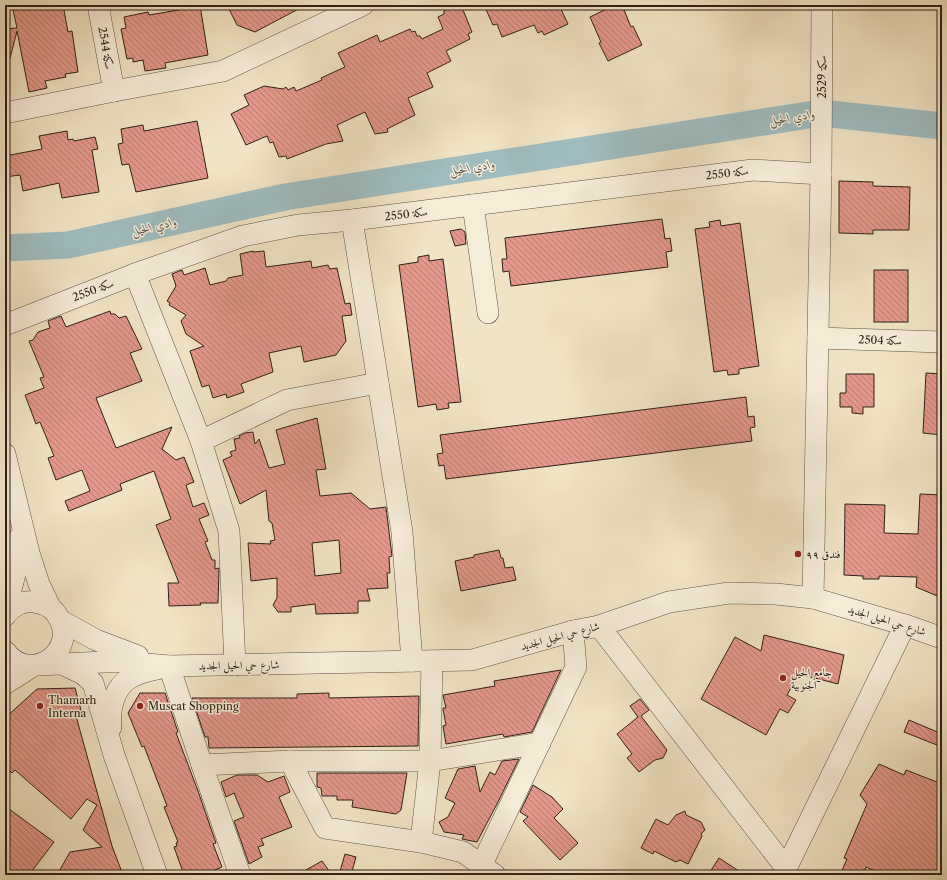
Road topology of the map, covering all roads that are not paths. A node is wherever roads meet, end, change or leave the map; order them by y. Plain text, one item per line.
1 (98, 5) edge
2 (363, 5) edge
3 (822, 5) edge
4 (114, 91) junction
5 (5, 113) edge
6 (821, 174) junction
7 (473, 205) junction
8 (352, 220) junction
9 (135, 274) junction
10 (488, 314) dead end
11 (5, 325) edge
12 (818, 338) junction
13 (942, 342) edge
14 (378, 383) junction
15 (202, 441) junction
16 (5, 454) edge
17 (8, 478) edge
18 (21, 521) junction
19 (813, 598) junction
20 (5, 611) edge
21 (55, 614) junction
22 (5, 616) edge
23 (905, 625) junction
24 (599, 626) junction
25 (573, 631) junction
26 (942, 638) edge
27 (5, 651) edge
28 (422, 661) junction
29 (59, 663) junction
30 (35, 665) junction
31 (236, 665) junction
32 (169, 666) junction
33 (5, 684) edge
34 (540, 743) junction
35 (114, 755) junction
36 (290, 761) junction
37 (430, 761) junction
38 (202, 765) junction
39 (421, 842) junction
40 (488, 870) edge
41 (784, 871) edge
42 (157, 875) edge
43 (240, 875) edge

1 - 4 street, سكة 2544
2 - 4 street
3 - 6 street, سكة 2529
4 - 5 street
6 - 7 street, سكة 2550
6 - 12 street, سكة 2529
7 - 8 street, سكة 2550
7 - 10 street
8 - 9 street, سكة 2550
8 - 14 street
9 - 11 street, سكة 2550
9 - 15 street
12 - 13 street, سكة 2504
12 - 19 street, سكة 2529
14 - 15 street
14 - 28 street
15 - 31 street
16 - 17 street
17 - 18 street
18 - 20 street
18 - 21 street
19 - 23 street, شارع حي الحيل الجديد
19 - 24 street, شارع حي الحيل الجديد
21 - 22 street
21 - 30 street
21 - 32 street
23 - 26 street, شارع حي الحيل الجديد
23 - 41 street
24 - 25 street, شارع حي الحيل الجديد
24 - 41 street
25 - 28 street, شارع حي الحيل الجديد
25 - 34 street
27 - 30 street
28 - 31 street, شارع حي الحيل الجديد
28 - 37 street
29 - 30 street
29 - 32 street
29 - 35 street
30 - 33 street
31 - 32 street, شارع حي الحيل الجديد
32 - 35 street
32 - 38 street
34 - 37 street
34 - 40 street
35 - 42 street
36 - 37 street
36 - 38 street
36 - 39 street
37 - 39 street
38 - 43 street
39 - 40 street

